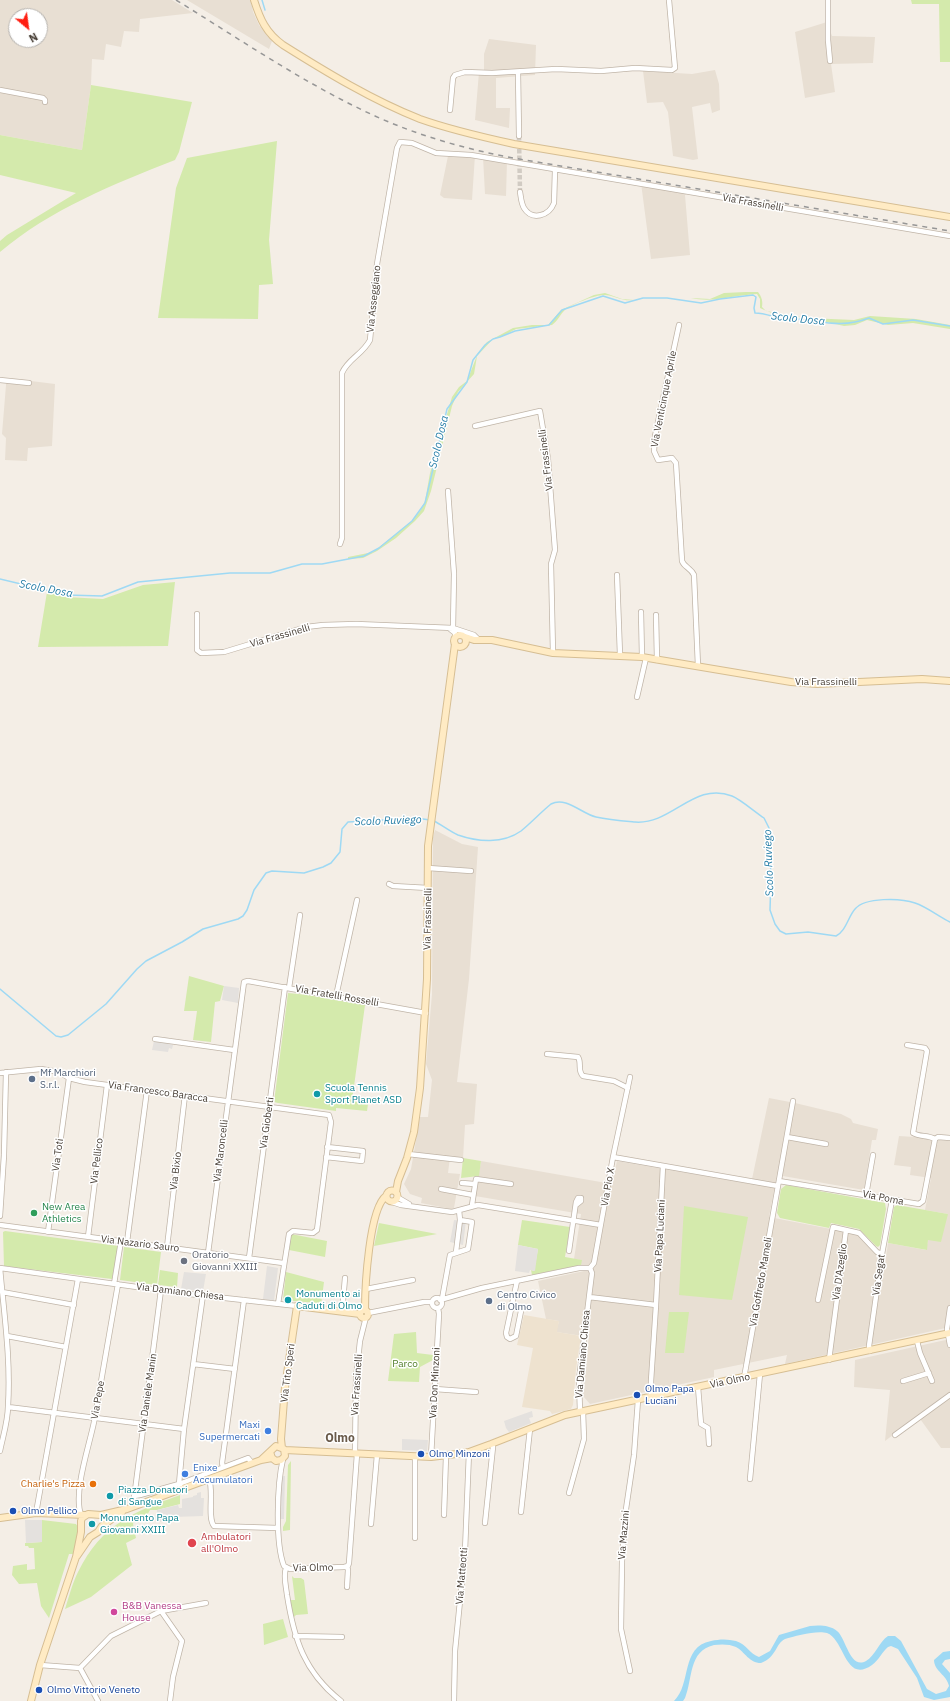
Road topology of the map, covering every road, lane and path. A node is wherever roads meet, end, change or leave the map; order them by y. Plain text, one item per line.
1 (669, 0) edge
2 (828, 0) edge
3 (255, 1) edge
4 (830, 61) dead end
5 (518, 72) junction
6 (0, 90) edge
7 (45, 102) dead end
8 (450, 110) dead end
9 (519, 136) tunnel mouth
10 (400, 142) joint
11 (555, 170) junction
12 (520, 192) tunnel mouth
13 (950, 217) edge
14 (950, 236) edge
15 (679, 324) dead end
16 (0, 380) edge
17 (29, 383) dead end
18 (475, 426) dead end
19 (448, 491) dead end
20 (340, 544) dead end
21 (617, 575) dead end
22 (641, 612) dead end
23 (197, 614) dead end
24 (656, 615) dead end
25 (451, 628) junction
26 (476, 640) junction
27 (460, 641) junction
28 (553, 652) junction
29 (620, 655) junction
30 (644, 657) junction
31 (657, 660) junction
32 (698, 666) junction
33 (950, 681) edge
34 (637, 697) dead end
35 (428, 868) junction
36 (471, 870) dead end
37 (389, 884) dead end
38 (428, 888) junction
39 (357, 900) dead end
40 (300, 915) dead end
41 (248, 981) joint
42 (287, 987) junction
43 (336, 996) junction
44 (426, 1013) junction
45 (155, 1039) dead end
46 (907, 1045) dead end
47 (234, 1050) junction
48 (547, 1054) dead end
49 (6, 1072) junction
50 (0, 1073) edge
51 (630, 1077) dead end
52 (69, 1078) junction
53 (107, 1085) junction
54 (628, 1088) junction
55 (146, 1090) junction
56 (185, 1095) junction
57 (227, 1101) junction
58 (794, 1101) dead end
59 (270, 1106) junction
60 (787, 1137) junction
61 (950, 1138) edge
62 (935, 1139) junction
63 (826, 1144) dead end
64 (327, 1147) junction
65 (408, 1154) junction
66 (873, 1155) dead end
67 (326, 1157) junction
68 (613, 1157) junction
69 (461, 1160) dead end
70 (663, 1166) junction
71 (779, 1181) junction
72 (462, 1182) dead end
73 (474, 1184) junction
74 (511, 1184) dead end
75 (778, 1186) junction
76 (440, 1189) dead end
77 (866, 1194) junction
78 (473, 1195) junction
79 (392, 1197) junction
80 (892, 1200) junction
81 (472, 1205) junction
82 (576, 1205) dead end
83 (459, 1210) junction
84 (0, 1216) edge
85 (460, 1220) junction
86 (574, 1221) junction
87 (0, 1225) edge
88 (601, 1225) junction
89 (846, 1230) junction
90 (48, 1232) junction
91 (88, 1237) junction
92 (121, 1242) junction
93 (127, 1242) junction
94 (166, 1247) junction
95 (456, 1252) junction
96 (569, 1252) dead end
97 (208, 1253) junction
98 (882, 1254) junction
99 (249, 1258) junction
100 (283, 1263) junction
101 (0, 1268) edge
102 (590, 1268) junction
103 (345, 1278) dead end
104 (78, 1279) junction
105 (412, 1280) dead end
106 (517, 1281) junction
107 (116, 1284) junction
108 (161, 1290) junction
109 (366, 1290) junction
110 (2, 1292) junction
111 (203, 1295) junction
112 (589, 1296) junction
113 (441, 1299) junction
114 (244, 1300) junction
115 (818, 1300) dead end
116 (432, 1302) junction
117 (278, 1304) junction
118 (656, 1305) junction
119 (74, 1306) junction
120 (297, 1306) junction
121 (512, 1307) junction
122 (438, 1308) junction
123 (950, 1308) edge
124 (342, 1312) junction
125 (365, 1312) junction
126 (949, 1334) edge
127 (7, 1336) junction
128 (917, 1341) junction
129 (950, 1345) edge
130 (66, 1347) junction
131 (870, 1351) junction
132 (829, 1360) junction
133 (193, 1364) junction
134 (235, 1369) junction
135 (929, 1373) junction
136 (760, 1374) junction
137 (744, 1378) junction
138 (904, 1381) dead end
139 (932, 1381) dead end
140 (698, 1388) junction
141 (435, 1389) junction
142 (476, 1392) dead end
143 (950, 1394) edge
144 (651, 1397) junction
145 (638, 1400) junction
146 (8, 1407) junction
147 (581, 1411) junction
148 (54, 1413) junction
149 (94, 1418) junction
150 (143, 1424) junction
151 (184, 1429) junction
152 (530, 1429) junction
153 (895, 1435) dead end
154 (281, 1439) junction
155 (492, 1444) junction
156 (709, 1444) dead end
157 (0, 1451) edge
158 (469, 1452) junction
159 (284, 1453) junction
160 (356, 1454) junction
161 (273, 1455) junction
162 (377, 1455) junction
163 (415, 1456) junction
164 (446, 1456) junction
165 (432, 1457) junction
166 (252, 1463) junction
167 (223, 1466) junction
168 (280, 1472) junction
169 (209, 1478) junction
170 (750, 1479) dead end
171 (180, 1486) junction
172 (570, 1493) dead end
173 (134, 1496) junction
174 (130, 1507) junction
175 (521, 1512) dead end
176 (36, 1513) junction
177 (47, 1514) junction
178 (83, 1515) junction
179 (97, 1515) junction
180 (444, 1515) dead end
181 (0, 1518) edge
182 (485, 1523) dead end
183 (371, 1524) dead end
184 (102, 1526) junction
185 (81, 1527) junction
186 (278, 1528) junction
187 (92, 1535) junction
188 (415, 1538) dead end
189 (76, 1557) junction
190 (347, 1566) junction
191 (286, 1568) junction
192 (347, 1587) dead end
193 (206, 1603) dead end
194 (161, 1611) junction
195 (295, 1636) junction
196 (342, 1637) dead end
197 (40, 1665) junction
198 (80, 1668) junction
199 (630, 1671) dead end
200 (31, 1701) edge
201 (98, 1701) edge
202 (170, 1701) edge
203 (341, 1701) edge
204 (454, 1701) edge

1 - 5 street
2 - 4 street
3 - 13 street
5 - 8 street
5 - 9 street
6 - 7 street
10 - 11 street, Via Frassinelli
10 - 20 street, Via Asseggiano
11 - 12 street
11 - 14 street, Via Frassinelli
15 - 32 street, Via Venticinque Aprile
16 - 17 street
18 - 28 street, Via Frassinelli
19 - 25 street
21 - 29 street
22 - 30 street
23 - 25 street, Via Frassinelli
24 - 31 street
25 - 26 street, Via Frassinelli
25 - 27 street, Via Frassinelli
26 - 27 street
26 - 28 street, Via Frassinelli
27 - 35 street, Via Frassinelli
28 - 29 street, Via Frassinelli
29 - 30 street, Via Frassinelli
30 - 31 street, Via Frassinelli
30 - 34 street
31 - 32 street, Via Frassinelli
32 - 33 street, Via Frassinelli
35 - 36 street
35 - 38 street, Via Frassinelli
37 - 38 street
38 - 44 street, Via Frassinelli
39 - 43 street
40 - 42 street, Via Gioberti
41 - 42 street, Via Fratelli Rosselli
41 - 47 street, Via Maroncelli
42 - 43 street, Via Fratelli Rosselli
42 - 59 street, Via Gioberti
43 - 44 street, Via Fratelli Rosselli
44 - 65 street, Via Frassinelli
45 - 47 street
46 - 62 street
47 - 57 street, Via Maroncelli
48 - 54 street
49 - 50 street, Via Francesco Baracca
49 - 52 street, Via Francesco Baracca
49 - 84 street
51 - 54 street, Via Pio X
52 - 53 street, Via Francesco Baracca
52 - 90 street, Via Toti
53 - 55 street, Via Francesco Baracca
53 - 91 street, Via Pellico
54 - 68 street, Via Pio X
55 - 56 street, Via Francesco Baracca
55 - 93 street
56 - 57 street, Via Francesco Baracca
56 - 94 street, Via Bixio
57 - 59 street, Via Francesco Baracca
57 - 97 street, Via Maroncelli
58 - 60 street, Via Goffredo Mameli
59 - 64 street
59 - 99 street, Via Gioberti
60 - 63 street
60 - 71 street, Via Goffredo Mameli
61 - 62 street
62 - 80 street, Via Poma
64 - 67 street
64 - 67 street
65 - 69 street
65 - 79 street, Via Frassinelli
66 - 77 street
67 - 100 street
68 - 70 street
68 - 88 street, Via Pio X
70 - 75 street
70 - 118 street, Via Papa Luciani
71 - 75 street, Via Goffredo Mameli
71 - 77 street, Via Poma
72 - 73 street
73 - 74 street
73 - 78 street
75 - 137 street, Via Goffredo Mameli
76 - 78 street
77 - 80 street, Via Poma
78 - 81 street
79 - 83 street
79 - 109 street, Via Frassinelli
80 - 98 street, Via Segat
81 - 83 street
81 - 86 street
82 - 86 street
83 - 85 street
85 - 95 street
85 - 95 street
86 - 88 street
86 - 96 street
87 - 90 street, Via Nazario Sauro
88 - 102 street, Via Pio X
89 - 98 street, Via D'Azeglio
89 - 115 street
89 - 132 street, Via D'Azeglio
90 - 91 street, Via Nazario Sauro
91 - 92 street, Via Nazario Sauro
92 - 93 street, Via Nazario Sauro
92 - 107 street, Via Pepe
93 - 94 street, Via Nazario Sauro
94 - 97 street, Via Nazario Sauro
95 - 113 street
97 - 99 street, Via Nazario Sauro
98 - 131 street, Via Segat
99 - 100 street, Via Nazario Sauro
100 - 117 street
101 - 104 street, Via Damiano Chiesa
101 - 110 street
102 - 106 street, Via Damiano Chiesa
102 - 112 street, Via Pio X
103 - 124 street
104 - 107 street, Via Damiano Chiesa
104 - 119 street
105 - 109 street
106 - 113 street, Via Damiano Chiesa
106 - 121 street
107 - 108 street, Via Damiano Chiesa
107 - 149 street, Via Pepe
108 - 111 street, Via Damiano Chiesa
108 - 150 street, Via Daniele Manin
109 - 125 street, Via Frassinelli
110 - 119 street
110 - 127 street
111 - 114 street, Via Damiano Chiesa
111 - 133 street
112 - 118 street
112 - 147 street, Via Damiano Chiesa
113 - 116 street, Via Damiano Chiesa
113 - 122 street
114 - 117 street, Via Damiano Chiesa
114 - 134 street
116 - 122 street
116 - 125 street, Via Damiano Chiesa
117 - 120 street, Via Damiano Chiesa
118 - 144 street, Via Papa Luciani
119 - 130 street
120 - 124 street, Via Damiano Chiesa
120 - 154 street, Via Tito Speri
121 - 121 street
122 - 141 street, Via Don Minzoni
123 - 126 street
124 - 125 street, Via Damiano Chiesa
125 - 160 street, Via Frassinelli
126 - 128 street, Via Olmo
126 - 129 street
127 - 130 street
127 - 146 street
128 - 131 street, Via Olmo
128 - 135 street
130 - 148 street
131 - 132 street, Via Olmo
132 - 136 street, Via Olmo
133 - 134 street
133 - 151 street
134 - 167 street
135 - 138 street
135 - 139 street
136 - 137 street, Via Olmo
136 - 170 street, Via Olmo
137 - 140 street, Via Olmo
140 - 144 street, Via Olmo
140 - 156 street
141 - 142 street
141 - 165 street, Via Don Minzoni
143 - 153 street
144 - 145 street, Via Olmo
145 - 147 street, Via Olmo
145 - 199 street, Via Mazzini
146 - 148 street
146 - 157 street
147 - 152 street, Via Olmo
147 - 172 street
148 - 149 street
148 - 176 street
149 - 150 street
149 - 178 street, Via Pepe
150 - 151 street
150 - 173 street, Via Daniele Manin
151 - 171 street
152 - 155 street, Via Olmo
152 - 175 street
154 - 159 street, Via Tito Speri
154 - 161 street
155 - 158 street, Via Olmo
155 - 182 street
158 - 164 street, Via Olmo
158 - 204 street, Via Matteotti
159 - 160 street, Via Olmo
159 - 161 street
159 - 161 street
159 - 168 street, Via Olmo
160 - 162 street, Via Olmo
160 - 190 street, Via Olmo
161 - 166 street
161 - 168 street, Via Olmo
162 - 163 street, Via Olmo
162 - 183 street
163 - 165 street, Via Olmo
163 - 188 street
164 - 165 street, Via Olmo
164 - 180 street
166 - 167 street
166 - 169 street
167 - 171 street
168 - 186 street, Via Olmo
169 - 171 street
169 - 186 street
171 - 173 street
171 - 174 street
173 - 174 street, Via Daniele Manin
174 - 179 street
174 - 184 street
176 - 177 street
176 - 181 street
177 - 178 street
177 - 185 street
178 - 179 street
178 - 185 street
179 - 184 street
184 - 187 street
185 - 187 street
185 - 189 street
186 - 191 street, Via Olmo
187 - 189 street
189 - 197 street
190 - 191 street, Via Olmo
190 - 192 street
191 - 195 street
193 - 194 street
194 - 198 street
194 - 202 street
195 - 196 street
195 - 203 street
197 - 198 street
197 - 200 street
198 - 201 street

